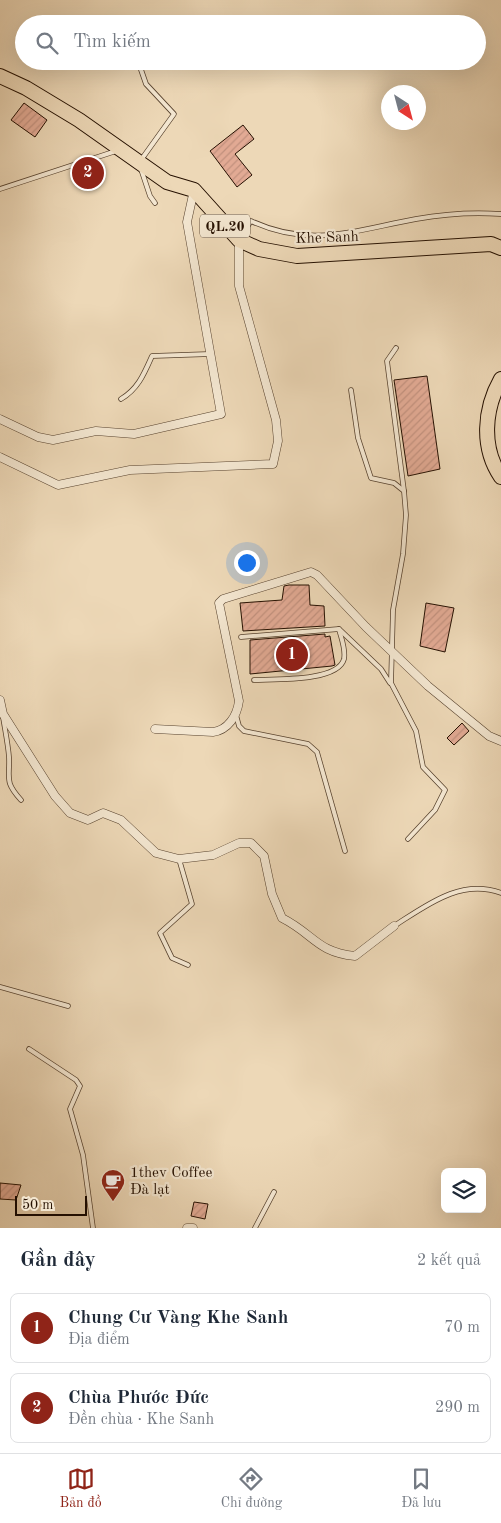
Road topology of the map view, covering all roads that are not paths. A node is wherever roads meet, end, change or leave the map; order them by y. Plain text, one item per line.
1 (141, 70) edge
2 (0, 76) edge
3 (120, 149) junction
4 (139, 163) junction
5 (0, 189) edge
6 (194, 190) junction
7 (156, 203) dead end
8 (501, 214) edge
9 (239, 240) junction
10 (501, 248) edge
11 (396, 348) dead end
12 (210, 354) junction
13 (501, 379) edge
14 (351, 390) dead end
15 (121, 399) dead end
16 (0, 420) edge
17 (0, 457) edge
18 (501, 477) edge
19 (404, 490) junction
20 (339, 629) junction
21 (241, 638) dead end
22 (392, 652) junction
23 (254, 680) dead end
24 (391, 683) junction
25 (0, 700) edge
26 (3, 714) junction
27 (236, 715) junction
28 (155, 729) dead end
29 (501, 741) edge
30 (21, 800) dead end
31 (408, 839) dead end
32 (345, 851) dead end
33 (179, 859) junction
34 (501, 893) edge
35 (394, 926) joint
36 (188, 965) dead end
37 (0, 987) edge
38 (68, 1006) dead end
39 (29, 1049) dead end
40 (274, 1192) dead end
41 (93, 1228) edge
42 (187, 1228) edge
43 (193, 1228) edge
44 (255, 1228) edge

1 - 4 lane
2 - 3 highway
3 - 4 highway
3 - 5 lane
4 - 6 highway
4 - 7 lane
6 - 9 highway, Khe Sanh / QL.20
6 - 12 street
8 - 9 lane
9 - 10 highway, Khe Sanh / QL.20
9 - 17 street
11 - 19 lane
12 - 15 lane
12 - 16 street
13 - 18 highway
14 - 19 lane
19 - 22 lane
20 - 21 lane
20 - 23 lane
20 - 24 lane
22 - 24 lane
22 - 27 street
22 - 29 street
24 - 31 lane
25 - 26 street
26 - 30 lane
26 - 33 street
27 - 28 street
27 - 32 lane
33 - 35 street
33 - 36 lane
34 - 35 lane
37 - 38 lane
39 - 41 lane
40 - 44 lane
42 - 43 street

